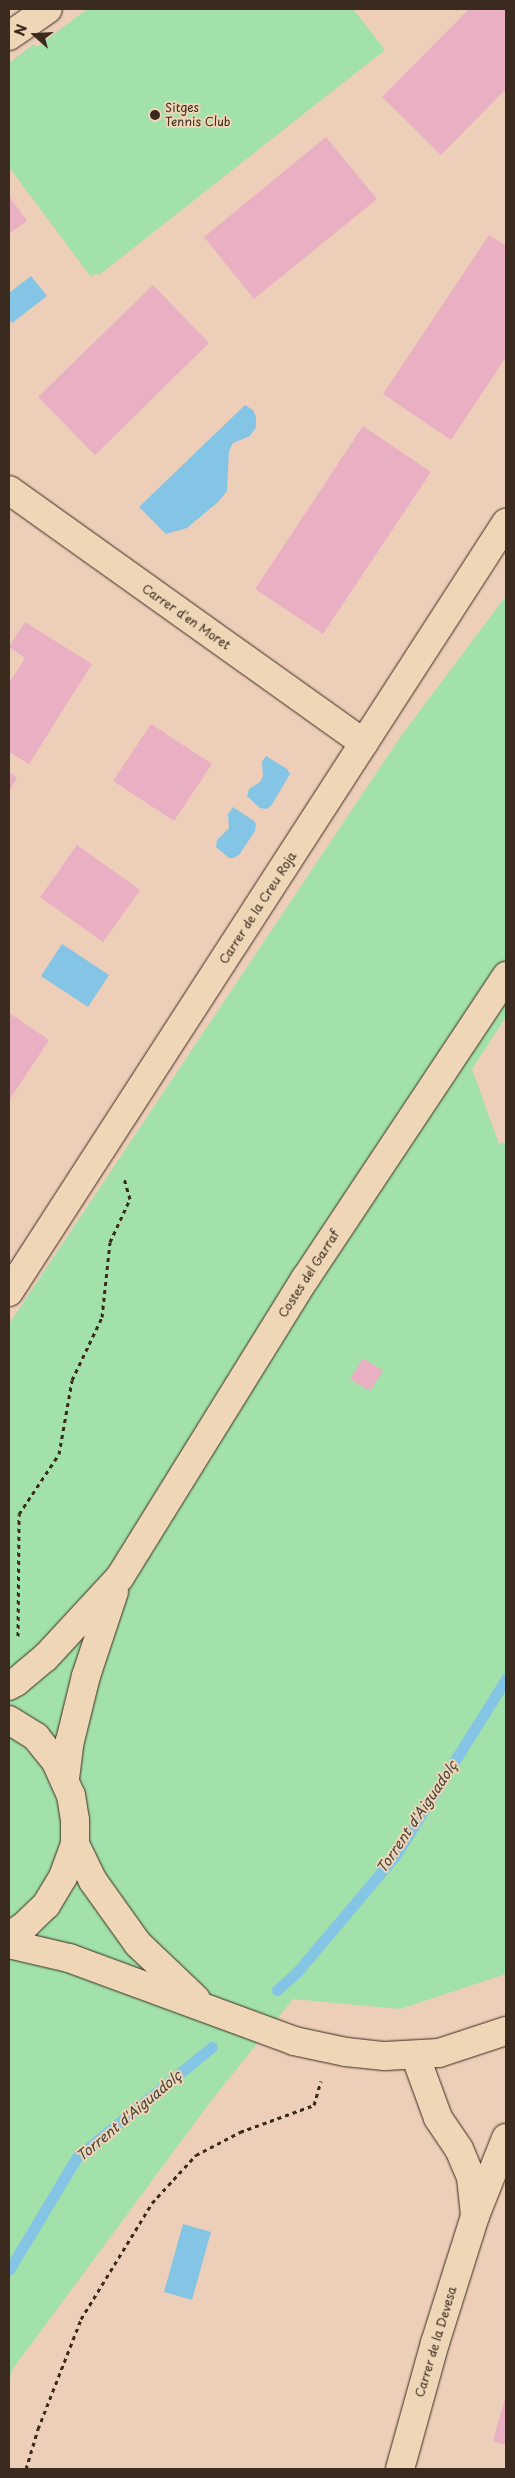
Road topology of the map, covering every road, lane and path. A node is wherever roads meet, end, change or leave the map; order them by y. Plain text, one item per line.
1 (48, 9) edge
2 (9, 36) edge
3 (12, 500) edge
4 (506, 522) edge
5 (364, 743) junction
6 (506, 976) edge
7 (122, 1174) dead end
8 (9, 1292) edge
9 (120, 1577) junction
10 (18, 1642) dead end
11 (9, 1686) edge
12 (9, 1720) edge
13 (65, 1779) junction
14 (75, 1844) junction
15 (9, 1936) edge
16 (9, 1944) edge
17 (204, 2007) junction
18 (506, 2031) edge
19 (331, 2048) junction
20 (414, 2055) junction
21 (506, 2138) edge
22 (475, 2216) junction
23 (26, 2469) edge
24 (400, 2469) edge

1 - 2 street
3 - 5 street, Carrer d'en Moret
4 - 5 street, Carrer de la Creu Roja
5 - 8 street, Carrer de la Creu Roja
6 - 9 street, Costes del Garraf
7 - 10 path
9 - 11 street
9 - 13 street
12 - 13 street
13 - 14 street
14 - 15 street
14 - 17 street
16 - 17 street
17 - 19 street
18 - 20 street
19 - 20 street
19 - 23 path
20 - 22 street, Carrer de la Devesa
21 - 22 street, Carrer de la Devesa
22 - 24 street, Carrer de la Devesa

